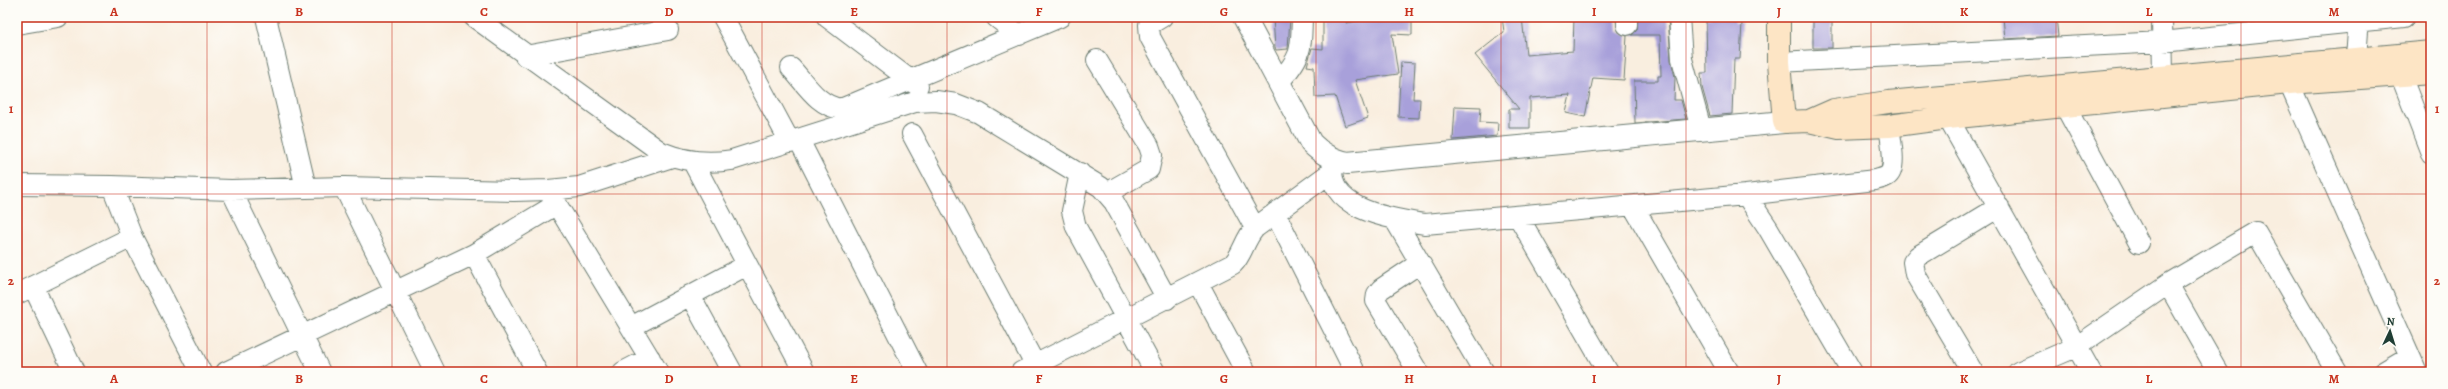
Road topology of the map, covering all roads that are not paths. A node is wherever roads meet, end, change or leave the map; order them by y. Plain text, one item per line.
1 (58, 17) edge
2 (266, 17) edge
3 (474, 17) edge
4 (723, 17) edge
5 (827, 17) edge
6 (996, 17) edge
7 (1060, 17) edge
8 (1162, 17) edge
9 (1244, 17) edge
10 (1302, 17) edge
11 (1679, 17) edge
12 (1779, 17) edge
13 (2162, 17) edge
14 (2404, 17) edge
15 (2359, 20) edge
16 (17, 24) edge
17 (668, 30) dead end
18 (1019, 35) junction
19 (2162, 42) junction
20 (2431, 52) edge
21 (525, 56) junction
22 (2356, 59) junction
23 (1098, 60) dead end
24 (1779, 62) junction
25 (791, 68) dead end
26 (2431, 73) edge
27 (2401, 76) junction
28 (2163, 77) junction
29 (910, 80) junction
30 (1279, 82) junction
31 (2289, 83) junction
32 (936, 101) junction
33 (2065, 106) junction
34 (1948, 118) junction
35 (1809, 121) junction
36 (1784, 122) junction
37 (1889, 126) junction
38 (1701, 129) junction
39 (912, 134) dead end
40 (794, 141) junction
41 (2431, 153) edge
42 (672, 156) junction
43 (693, 162) junction
44 (1332, 166) junction
45 (1080, 173) junction
46 (17, 185) edge
47 (112, 186) junction
48 (344, 187) junction
49 (306, 188) junction
50 (231, 190) junction
51 (1108, 193) junction
52 (1746, 195) junction
53 (552, 197) junction
54 (1633, 206) junction
55 (1999, 207) junction
56 (1275, 213) junction
57 (1518, 216) junction
58 (1395, 220) junction
59 (1255, 228) junction
60 (132, 236) junction
61 (2139, 243) dead end
62 (474, 254) junction
63 (1420, 263) junction
64 (747, 264) junction
65 (1198, 282) junction
66 (2168, 284) junction
67 (25, 290) edge
68 (396, 291) junction
69 (690, 295) junction
70 (1167, 299) junction
71 (1126, 318) junction
72 (631, 327) junction
73 (302, 336) junction
74 (2076, 347) junction
75 (2414, 364) edge
76 (654, 365) edge
77 (1032, 370) edge
78 (74, 372) edge
79 (201, 372) edge
80 (226, 372) edge
81 (320, 372) edge
82 (435, 372) edge
83 (537, 372) edge
84 (623, 372) edge
85 (732, 372) edge
86 (804, 372) edge
87 (917, 372) edge
88 (1155, 372) edge
89 (1246, 372) edge
90 (1356, 372) edge
91 (1418, 372) edge
92 (1484, 372) edge
93 (1608, 372) edge
94 (1729, 372) edge
95 (1852, 372) edge
96 (1973, 372) edge
97 (2018, 372) edge
98 (2091, 372) edge
99 (2218, 372) edge
100 (2337, 372) edge
101 (2384, 372) edge

1 - 16 street
2 - 49 street
3 - 21 street
4 - 40 street
5 - 29 street
6 - 18 street
7 - 18 street
8 - 59 street
9 - 30 street
10 - 30 street
11 - 38 street
12 - 24 main road
13 - 19 street
14 - 15 street
15 - 19 street
15 - 22 street
17 - 21 street
18 - 29 street
19 - 24 street
19 - 28 street
20 - 22 main road
21 - 42 street
22 - 28 main road
23 - 51 street
24 - 36 main road
25 - 29 street
26 - 27 main road
27 - 31 main road
27 - 41 street
28 - 35 main road
29 - 32 street
30 - 44 street
31 - 33 main road
31 - 75 street
32 - 40 street
32 - 45 street
33 - 34 main road
33 - 61 street
34 - 37 main road
34 - 55 street
35 - 36 main road
35 - 37 main road
36 - 38 street
37 - 52 street
38 - 44 street
39 - 77 street
40 - 43 street
40 - 87 street
42 - 43 street
42 - 53 street
43 - 64 street
44 - 56 street
44 - 58 street
45 - 51 street
45 - 71 street
46 - 47 street
47 - 50 street
47 - 60 street
48 - 49 street
48 - 53 street
48 - 68 street
49 - 50 street
50 - 73 street
51 - 70 street
52 - 54 street
52 - 95 street
53 - 62 street
53 - 72 street
54 - 57 street
54 - 94 street
55 - 74 street
55 - 96 street
56 - 59 street
56 - 90 street
57 - 58 street
57 - 93 street
58 - 63 street
59 - 65 street
60 - 67 street
60 - 79 street
62 - 68 street
62 - 83 street
63 - 91 street
63 - 92 street
64 - 69 street
64 - 86 street
65 - 70 street
65 - 89 street
66 - 74 street
66 - 99 street
66 - 100 street
67 - 78 street
68 - 73 street
68 - 82 street
69 - 72 street
69 - 85 street
70 - 71 street
71 - 77 street
71 - 88 street
72 - 76 street
73 - 80 street
73 - 81 street
74 - 97 street
74 - 98 street
75 - 101 street
76 - 84 street

